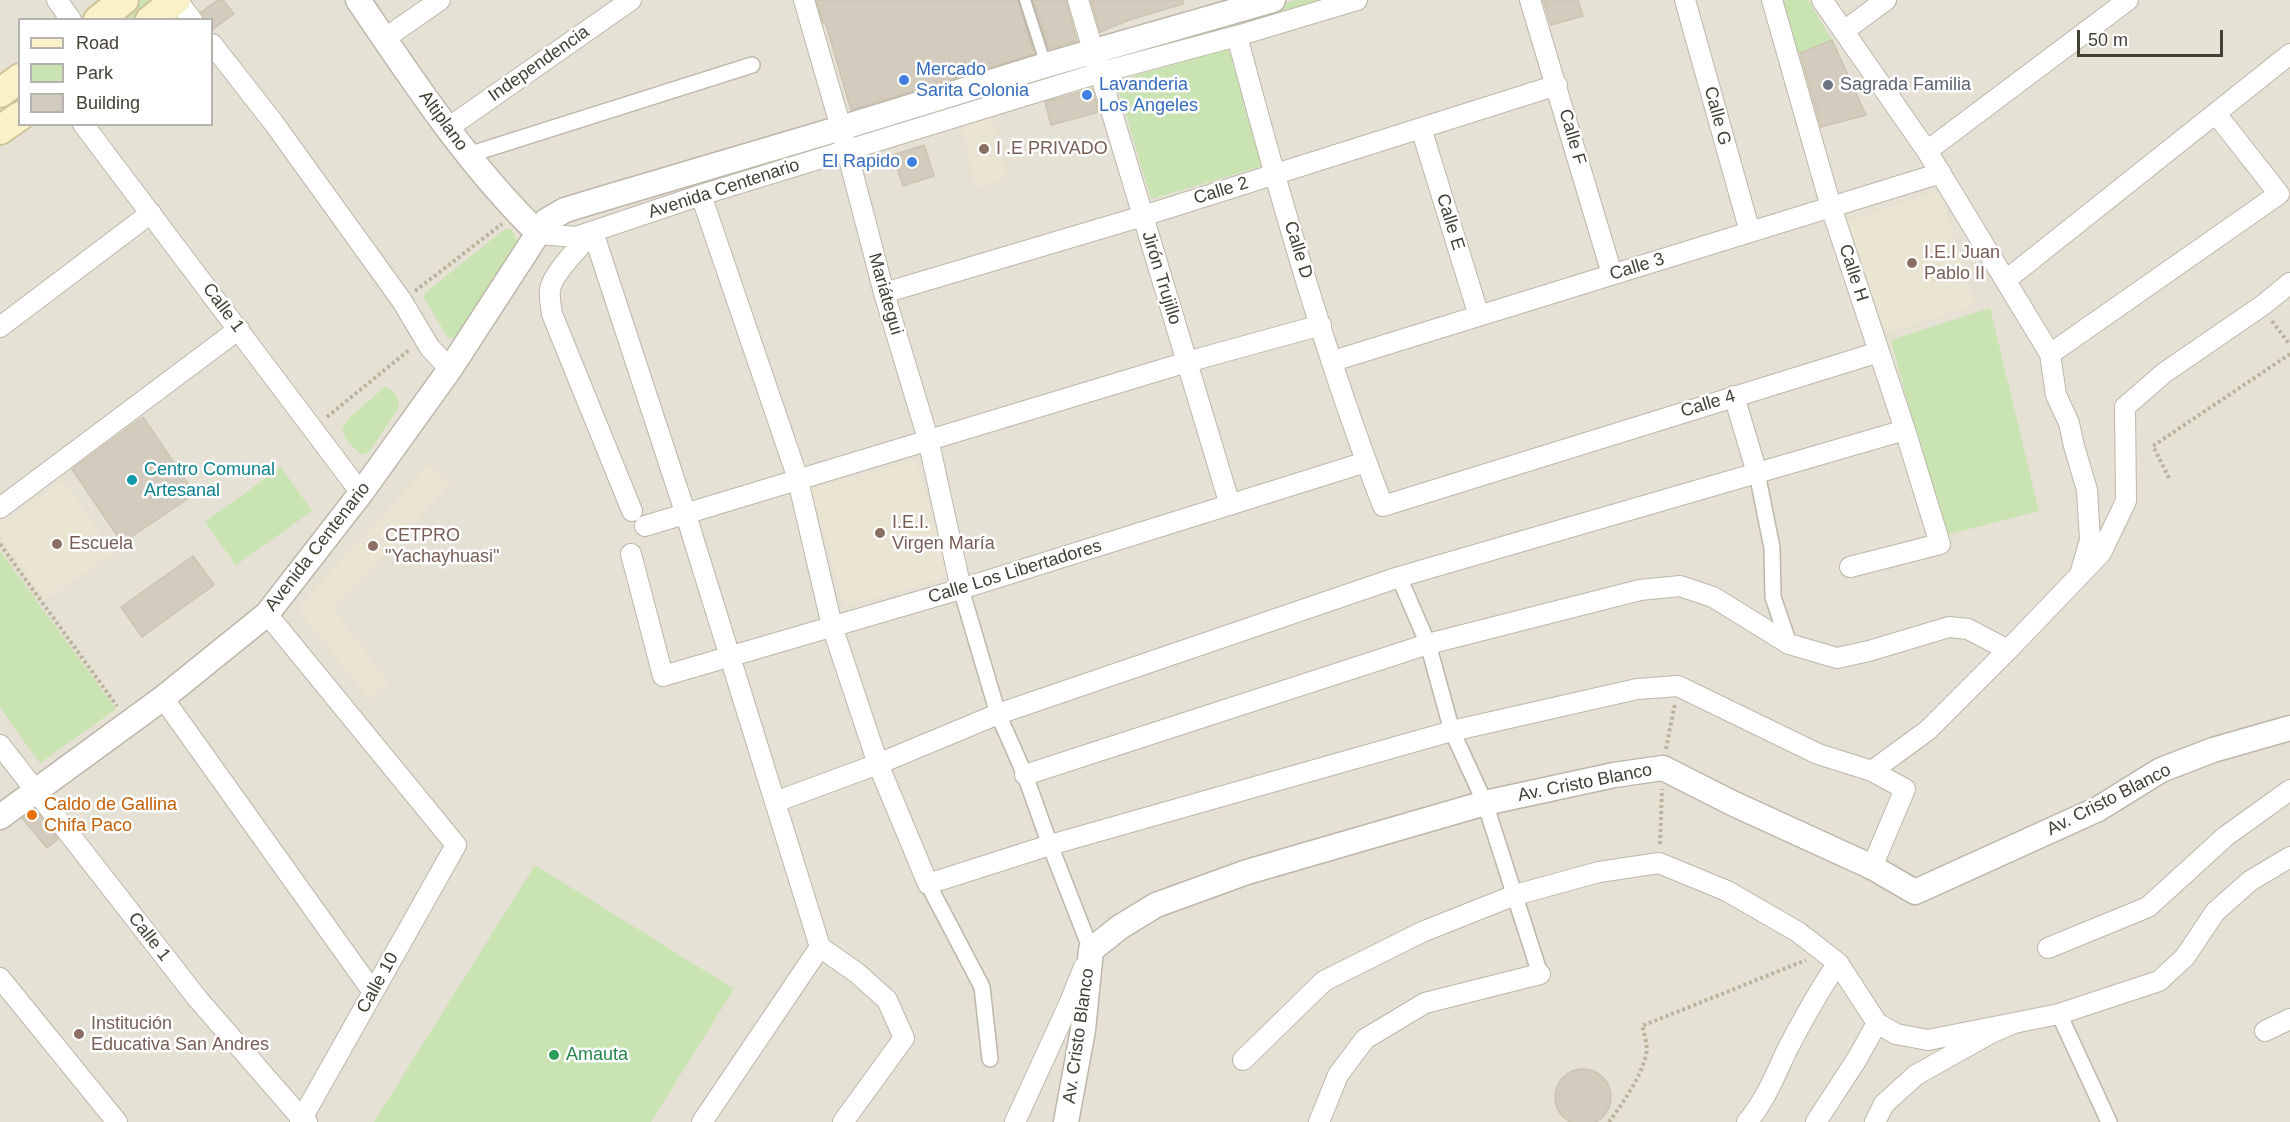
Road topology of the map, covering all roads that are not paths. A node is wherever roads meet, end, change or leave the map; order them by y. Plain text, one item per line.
1 (57, 0) edge
2 (124, 0) edge
3 (177, 0) edge
4 (358, 0) edge
5 (440, 0) edge
6 (631, 0) edge
7 (804, 0) edge
8 (1025, 0) edge
9 (1078, 0) edge
10 (1273, 0) edge
11 (1357, 0) edge
12 (1530, 0) edge
13 (1685, 0) edge
14 (1772, 0) edge
15 (1822, 0) edge
16 (1886, 0) edge
17 (2128, 0) edge
18 (1228, 7) edge
19 (70, 18) edge
20 (101, 18) edge
21 (153, 18) edge
22 (190, 18) edge
23 (1844, 31) junction
24 (1237, 36) junction
25 (384, 39) junction
26 (213, 45) edge
27 (2290, 54) edge
28 (1096, 62) junction
29 (1046, 64) junction
30 (752, 65) dead end
31 (18, 80) edge
32 (1557, 85) junction
33 (0, 93) edge
34 (2217, 114) junction
35 (18, 117) edge
36 (85, 126) edge
37 (448, 128) junction
38 (1421, 128) junction
39 (0, 130) edge
40 (843, 140) junction
41 (1928, 151) junction
42 (468, 155) junction
43 (1941, 173) junction
44 (1275, 174) junction
45 (701, 195) junction
46 (1831, 207) junction
47 (151, 213) junction
48 (1143, 216) junction
49 (593, 232) junction
50 (1750, 232) junction
51 (539, 234) junction
52 (1612, 274) junction
53 (2006, 280) junction
54 (2290, 284) edge
55 (884, 293) junction
56 (1479, 316) junction
57 (1321, 325) junction
58 (0, 327) edge
59 (239, 329) junction
60 (1879, 352) junction
61 (2050, 354) junction
62 (1333, 361) junction
63 (1186, 362) junction
64 (450, 369) junction
65 (1734, 396) junction
66 (1905, 430) junction
67 (929, 441) junction
68 (1366, 462) junction
69 (1758, 473) junction
70 (798, 481) junction
71 (361, 493) junction
72 (1230, 505) junction
73 (0, 508) edge
74 (686, 515) junction
75 (631, 554) dead end
76 (1850, 567) dead end
77 (2081, 573) junction
78 (1399, 577) junction
79 (961, 589) junction
80 (267, 614) junction
81 (832, 626) junction
82 (1428, 644) junction
83 (1789, 644) junction
84 (2008, 650) junction
85 (730, 656) junction
86 (163, 698) junction
87 (998, 714) junction
88 (2290, 728) edge
89 (1452, 731) junction
90 (0, 745) edge
91 (878, 764) junction
92 (1872, 771) junction
93 (1025, 775) junction
94 (2290, 790) edge
95 (35, 791) junction
96 (775, 802) junction
97 (1485, 803) junction
98 (0, 816) edge
99 (1050, 845) junction
100 (2290, 857) edge
101 (1872, 867) junction
102 (928, 884) junction
103 (1515, 895) junction
104 (820, 947) junction
105 (2048, 948) dead end
106 (1091, 950) junction
107 (1831, 958) junction
108 (1540, 974) joint
109 (0, 978) edge
110 (373, 992) junction
111 (2059, 1014) junction
112 (2290, 1019) edge
113 (1877, 1023) junction
114 (2014, 1023) junction
115 (2265, 1031) dead end
116 (990, 1059) dead end
117 (1243, 1060) dead end
118 (303, 1121) edge
119 (117, 1122) edge
120 (702, 1122) edge
121 (843, 1122) edge
122 (1015, 1122) edge
123 (1066, 1122) edge
124 (1319, 1122) edge
125 (1747, 1122) edge
126 (1816, 1122) edge
127 (1875, 1122) edge
128 (2109, 1122) edge

1 - 19 street
2 - 20 main road
3 - 21 main road
3 - 22 street
4 - 25 street, Altiplano
5 - 25 street
6 - 37 street, Independencia
7 - 40 street, Mariátegui
8 - 29 lane
9 - 28 street, Jirón Trujillo
10 - 18 street, Avenida Centenario
11 - 24 street, Avenida Centenario
12 - 32 street, Calle F
13 - 50 street, Calle G
14 - 46 street, Calle H
15 - 23 street
16 - 23 street
17 - 41 street
18 - 28 street, Avenida Centenario
23 - 41 street
24 - 28 street, Avenida Centenario
24 - 44 street, Calle D
25 - 37 street, Altiplano
26 - 64 street
27 - 34 street
28 - 29 street, Avenida Centenario
28 - 40 street, Avenida Centenario
28 - 48 street, Jirón Trujillo
29 - 40 street, Avenida Centenario
30 - 42 street
31 - 33 main road
32 - 38 street, Calle 2
32 - 52 street, Calle F
34 - 53 street
34 - 61 street
35 - 39 main road
36 - 47 street, Calle 1
37 - 42 street, Altiplano
38 - 44 street, Calle 2
38 - 56 street, Calle E
40 - 45 street, Avenida Centenario
40 - 51 street, Avenida Centenario
40 - 55 street, Mariátegui
41 - 43 street
42 - 51 street, Altiplano
43 - 46 street, Calle 3
43 - 53 street
44 - 48 street, Calle 2
44 - 57 street, Calle D
45 - 49 street, Avenida Centenario
45 - 70 street
46 - 50 street, Calle 3
46 - 60 street, Calle H
47 - 58 street
47 - 59 street, Calle 1
48 - 55 street, Calle 2
48 - 63 street, Jirón Trujillo
49 - 51 street, Avenida Centenario
49 - 74 street
49 - 74 street
50 - 52 street, Calle 3
51 - 64 street, Avenida Centenario
52 - 56 street, Calle 3
53 - 61 street
54 - 77 street
55 - 67 street, Mariátegui
56 - 62 street, Calle 3
57 - 62 street, Calle D
57 - 63 street
59 - 71 street, Calle 1
59 - 73 street
60 - 65 street, Calle 4
60 - 66 street, Calle H
61 - 77 street
62 - 68 street, Calle D
63 - 67 street
63 - 72 street, Jirón Trujillo
64 - 71 street, Avenida Centenario
65 - 68 street, Calle 4
65 - 69 street
66 - 69 street
66 - 76 street, Calle H
67 - 70 street
67 - 79 street, Mariátegui
68 - 72 street, Calle Los Libertadores
69 - 78 street
69 - 83 street
70 - 74 street
70 - 81 street
71 - 80 street, Avenida Centenario
72 - 79 street, Calle Los Libertadores
74 - 85 street
75 - 85 street, Calle Los Libertadores
77 - 84 street
78 - 82 street
78 - 87 street
79 - 81 street, Calle Los Libertadores
79 - 87 street
80 - 86 street, Avenida Centenario
80 - 110 street, Calle 10
81 - 85 street, Calle Los Libertadores
81 - 91 street
82 - 83 street
82 - 89 street
82 - 93 street
83 - 84 street
84 - 92 street
85 - 96 street
86 - 95 street, Avenida Centenario
86 - 110 street
87 - 91 street
87 - 93 street
88 - 101 street, Av. Cristo Blanco
89 - 92 street
89 - 97 street
89 - 99 street
90 - 95 street, Calle 1
91 - 96 street
91 - 102 street
92 - 101 street
93 - 99 street
94 - 105 street
95 - 98 street, Avenida Centenario
95 - 118 street, Calle 1
96 - 104 street
97 - 101 street, Av. Cristo Blanco
97 - 103 street
97 - 106 street, Av. Cristo Blanco
99 - 102 street
99 - 106 street
100 - 111 street
102 - 116 street
103 - 107 street
103 - 108 street
103 - 117 street
104 - 120 street
104 - 121 street
106 - 122 street
106 - 123 street, Av. Cristo Blanco
107 - 113 street
107 - 125 street
108 - 124 street
109 - 119 street
110 - 118 street, Calle 10
111 - 114 street
111 - 128 street
112 - 115 street
113 - 114 street
113 - 126 street
114 - 127 street

